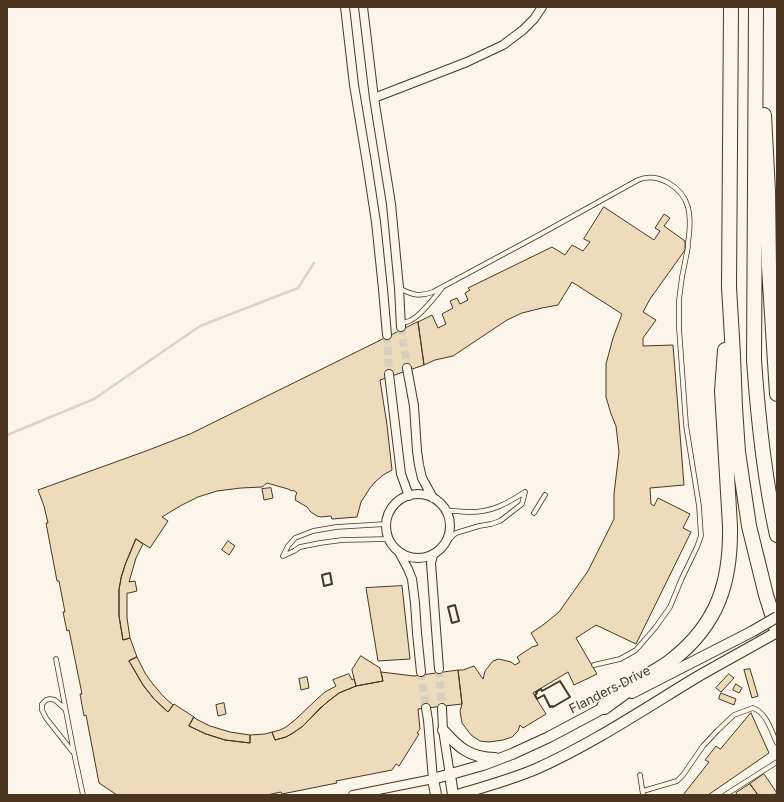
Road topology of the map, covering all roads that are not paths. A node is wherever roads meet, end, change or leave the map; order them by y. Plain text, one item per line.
1 (345, 7) edge
2 (363, 7) edge
3 (542, 7) edge
4 (732, 7) edge
5 (756, 7) edge
6 (755, 74) junction
7 (374, 98) junction
8 (768, 191) junction
9 (777, 234) edge
10 (444, 285) junction
11 (729, 287) junction
12 (399, 288) junction
13 (401, 325) joint
14 (386, 335) tunnel mouth
15 (407, 368) tunnel mouth
16 (389, 374) tunnel mouth
17 (777, 394) edge
18 (545, 495) dead end
19 (409, 496) junction
20 (432, 498) junction
21 (445, 511) junction
22 (534, 512) dead end
23 (386, 524) junction
24 (777, 535) edge
25 (389, 539) junction
26 (445, 543) junction
27 (398, 551) junction
28 (433, 555) junction
29 (777, 617) edge
30 (777, 631) edge
31 (56, 659) dead end
32 (594, 665) dead end
33 (439, 669) tunnel mouth
34 (421, 672) tunnel mouth
35 (604, 707) junction
36 (426, 708) tunnel mouth
37 (442, 708) tunnel mouth
38 (66, 710) junction
39 (443, 730) junction
40 (777, 743) edge
41 (74, 753) junction
42 (498, 758) junction
43 (777, 762) edge
44 (450, 775) junction
45 (640, 775) dead end
46 (433, 779) junction
47 (503, 781) junction
48 (643, 793) edge
49 (83, 795) edge
50 (353, 795) edge
51 (436, 795) edge
52 (453, 795) edge
53 (457, 795) edge
54 (483, 795) edge
55 (725, 795) edge

1 - 14 street
2 - 7 street
3 - 7 street
4 - 11 highway
5 - 6 highway
6 - 8 highway
6 - 24 highway
7 - 12 street
8 - 9 highway
8 - 17 highway
10 - 12 lane
10 - 13 lane
10 - 32 lane
11 - 30 highway
11 - 35 highway
12 - 13 street
15 - 20 street
16 - 19 street
18 - 22 lane
19 - 20 street
19 - 23 street
20 - 21 street
21 - 26 street
21 - 26 lane
23 - 25 street
23 - 25 lane
25 - 27 street
26 - 28 street
27 - 28 street
27 - 34 street
28 - 33 street
29 - 35 street, Flanders Drive, bridge
30 - 47 street
31 - 38 lane
35 - 42 street, Flanders Drive
36 - 46 street
37 - 39 street
38 - 41 lane
38 - 41 lane
39 - 42 street
39 - 44 street
40 - 48 lane
41 - 49 lane
42 - 44 street, Flanders Drive
43 - 55 lane
44 - 46 street, Flanders Drive
44 - 52 street
45 - 48 lane
46 - 50 street
46 - 51 street
47 - 53 street
47 - 54 street

